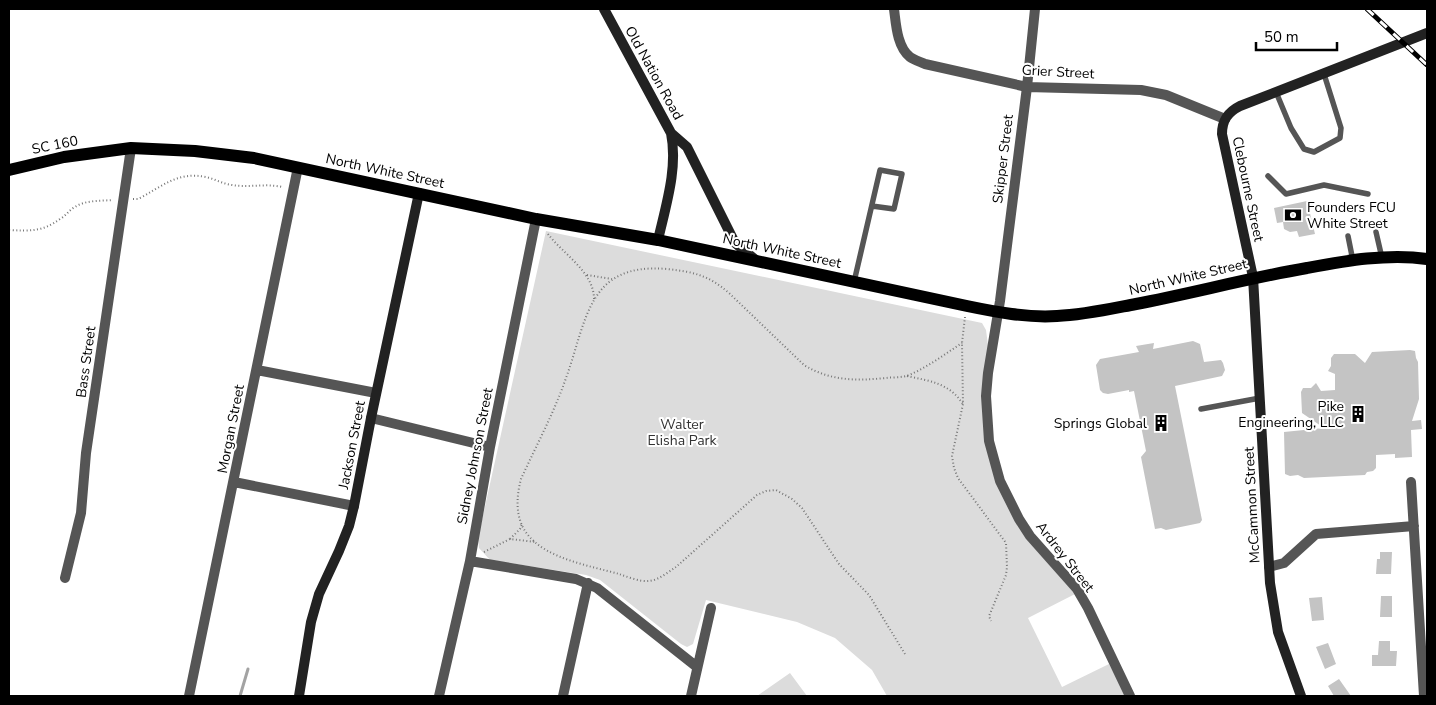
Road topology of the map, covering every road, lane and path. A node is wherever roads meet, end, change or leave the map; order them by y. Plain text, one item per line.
1 (604, 9) edge
2 (894, 9) edge
3 (1035, 9) edge
4 (1427, 33) edge
5 (1324, 74) junction
6 (1027, 87) junction
7 (1276, 92) junction
8 (1225, 119) junction
9 (671, 133) junction
10 (131, 148) junction
11 (298, 168) junction
12 (9, 170) edge
13 (1268, 176) dead end
14 (288, 189) dead end
15 (419, 194) junction
16 (1368, 194) dead end
17 (124, 199) junction
18 (872, 206) junction
19 (536, 220) junction
20 (9, 230) edge
21 (546, 231) dead end
22 (1376, 232) dead end
23 (1348, 236) dead end
24 (658, 240) junction
25 (1382, 258) junction
26 (1427, 258) edge
27 (758, 261) junction
28 (1353, 261) junction
29 (587, 275) junction
30 (1253, 277) junction
31 (612, 279) junction
32 (854, 282) junction
33 (594, 299) junction
34 (998, 312) junction
35 (965, 317) dead end
36 (962, 343) junction
37 (257, 370) junction
38 (907, 376) junction
39 (376, 393) junction
40 (1260, 398) junction
41 (963, 404) junction
42 (1202, 409) dead end
43 (371, 418) junction
44 (490, 446) junction
45 (234, 482) junction
46 (1411, 482) dead end
47 (354, 506) junction
48 (522, 524) junction
49 (1414, 526) junction
50 (510, 539) junction
51 (536, 542) junction
52 (470, 561) junction
53 (1269, 567) junction
54 (65, 578) dead end
55 (588, 584) junction
56 (711, 608) dead end
57 (991, 621) dead end
58 (905, 654) dead end
59 (698, 667) junction
60 (189, 696) edge
61 (299, 696) edge
62 (439, 696) edge
63 (563, 696) edge
64 (691, 696) edge
65 (1130, 696) edge
66 (1301, 696) edge
67 (1424, 696) edge

1 - 9 street, Old Nation Road
2 - 6 street, Grier Street
3 - 6 street, Skipper Street
4 - 5 street, Clebourne Street
5 - 7 street, Clebourne Street
5 - 7 lane
6 - 8 street, Grier Street
6 - 34 street, Skipper Street
7 - 8 street, Clebourne Street
8 - 30 street, Clebourne Street
9 - 24 street, Old Nation Road
9 - 27 street
10 - 11 main road, North White Street
10 - 12 main road, SC 160 / SC 160
10 - 17 street, Bass Street
11 - 15 main road, North White Street
11 - 37 street, Morgan Street
13 - 16 lane
14 - 17 path
15 - 19 main road, North White Street
15 - 39 street, Jackson Street
17 - 20 path
17 - 54 street, Bass Street
18 - 18 lane
18 - 32 lane
19 - 24 main road, North White Street
19 - 44 street, Sidney Johnson Street
21 - 29 path
22 - 25 lane
23 - 28 lane
24 - 27 main road, North White Street
25 - 26 main road, North White Street
25 - 28 main road, North White Street
27 - 32 main road, North White Street
28 - 30 main road, North White Street
29 - 31 path
29 - 33 path
30 - 34 main road, North White Street
30 - 40 street, McCammon Street
31 - 33 path
31 - 38 path
32 - 34 main road, North White Street
33 - 48 path
34 - 65 street, Ardrey Street
35 - 36 path
36 - 38 path
36 - 41 path
37 - 39 street
37 - 45 street, Morgan Street
38 - 41 path
39 - 43 street, Jackson Street
40 - 42 lane
40 - 53 street, McCammon Street
41 - 57 path
43 - 44 street
43 - 47 street, Jackson Street
44 - 52 street, Sidney Johnson Street
45 - 47 street
45 - 60 street, Morgan Street
46 - 49 street
47 - 61 street, Jackson Street
48 - 50 path
48 - 51 path
49 - 53 street
49 - 67 street
50 - 51 path
50 - 52 path
51 - 58 path
52 - 55 street
52 - 62 street, Sidney Johnson Street
53 - 66 street, McCammon Street
55 - 59 street
55 - 63 street
56 - 59 street
59 - 64 street

